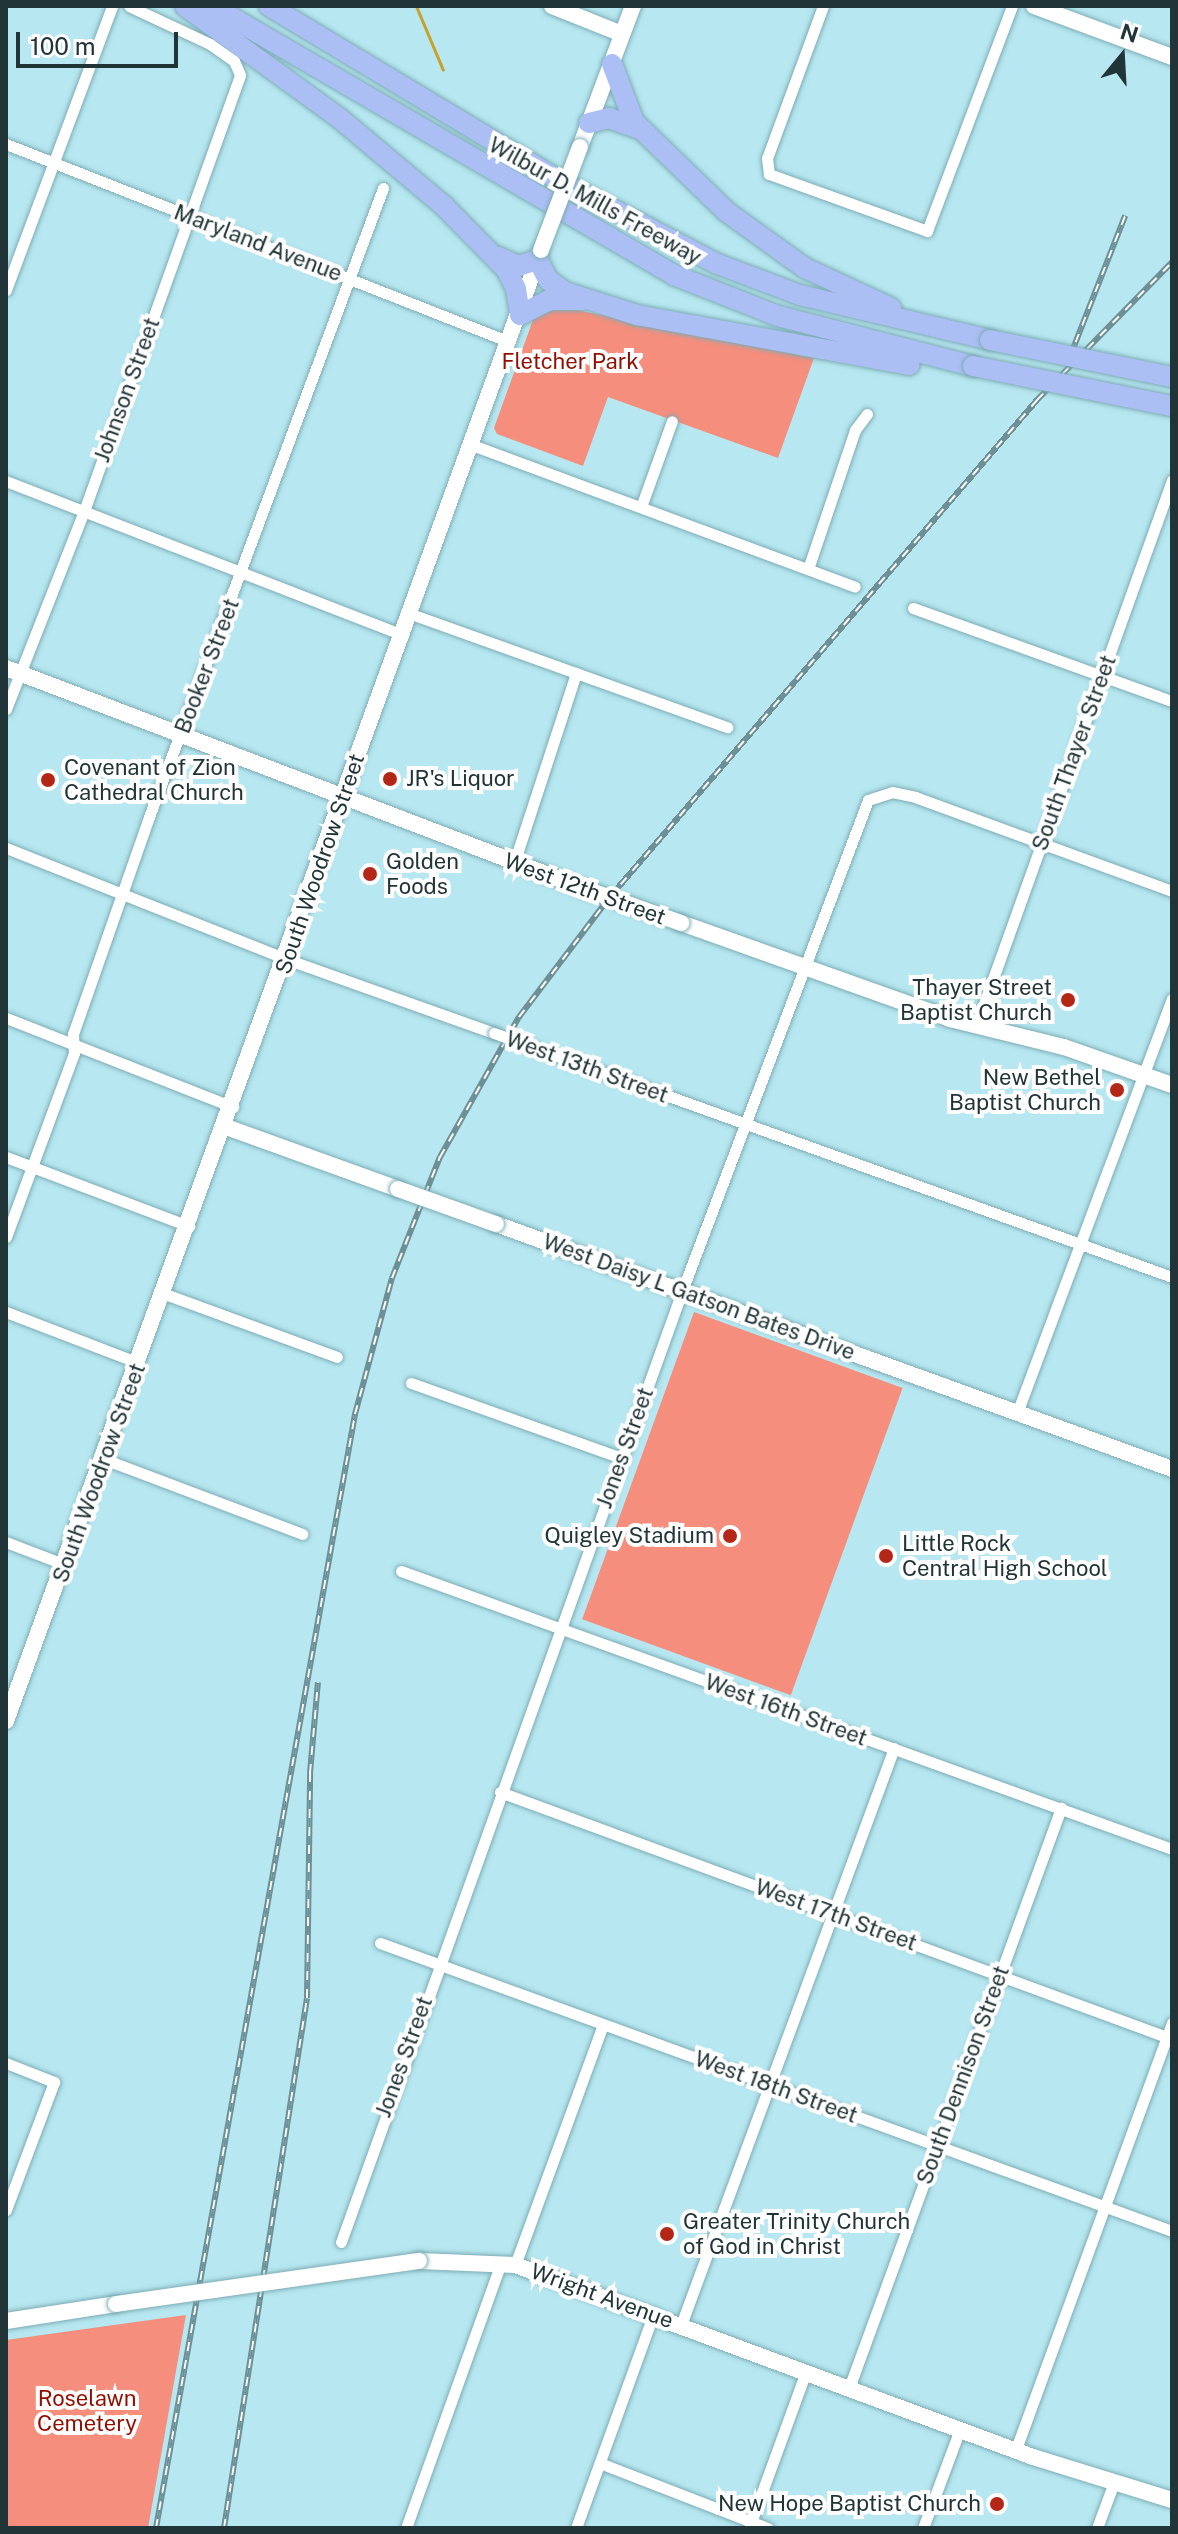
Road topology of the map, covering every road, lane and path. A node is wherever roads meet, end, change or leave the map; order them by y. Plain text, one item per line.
1 (112, 6) edge
2 (129, 6) edge
3 (185, 6) edge
4 (212, 6) edge
5 (269, 6) edge
6 (552, 6) edge
7 (633, 6) edge
8 (823, 6) edge
9 (1012, 6) edge
10 (1034, 6) edge
11 (622, 34) junction
12 (1172, 57) edge
13 (612, 64) junction
14 (589, 123) junction
15 (642, 131) junction
16 (6, 144) edge
17 (55, 163) junction
18 (383, 188) dead end
19 (190, 216) junction
20 (494, 254) junction
21 (540, 255) junction
22 (350, 279) junction
23 (6, 290) edge
24 (583, 300) junction
25 (520, 315) junction
26 (950, 332) junction
27 (510, 342) junction
28 (971, 370) junction
29 (1172, 377) edge
30 (1172, 406) edge
31 (867, 414) dead end
32 (672, 421) dead end
33 (472, 445) junction
34 (1172, 480) edge
35 (6, 481) edge
36 (641, 507) junction
37 (1167, 508) edge
38 (84, 511) junction
39 (808, 569) junction
40 (242, 573) junction
41 (855, 587) dead end
42 (913, 608) dead end
43 (411, 614) junction
44 (403, 635) junction
45 (12, 671) edge
46 (576, 673) junction
47 (1102, 676) junction
48 (1172, 701) edge
49 (6, 709) edge
50 (727, 727) dead end
51 (179, 736) junction
52 (341, 800) junction
53 (1042, 845) junction
54 (6, 848) edge
55 (514, 863) junction
56 (1172, 891) edge
57 (124, 894) junction
58 (286, 959) junction
59 (803, 967) junction
60 (1172, 999) edge
61 (6, 1018) edge
62 (976, 1026) junction
63 (73, 1044) junction
64 (1143, 1074) junction
65 (1172, 1085) edge
66 (233, 1107) junction
67 (746, 1124) junction
68 (226, 1127) junction
69 (6, 1157) edge
70 (30, 1166) junction
71 (189, 1226) junction
72 (6, 1237) edge
73 (1079, 1243) junction
74 (1172, 1277) edge
75 (682, 1291) junction
76 (165, 1294) junction
77 (6, 1312) edge
78 (337, 1357) dead end
79 (139, 1363) junction
80 (411, 1383) dead end
81 (1017, 1413) junction
82 (622, 1458) junction
83 (104, 1459) junction
84 (1172, 1469) edge
85 (302, 1534) dead end
86 (6, 1542) edge
87 (66, 1565) junction
88 (401, 1571) dead end
89 (559, 1629) junction
90 (7, 1717) edge
91 (894, 1748) junction
92 (500, 1792) junction
93 (1061, 1808) junction
94 (1172, 1849) edge
95 (833, 1914) junction
96 (380, 1943) dead end
97 (439, 1964) junction
98 (999, 1976) junction
99 (1172, 2023) edge
100 (603, 2025) junction
101 (1170, 2038) edge
102 (6, 2063) edge
103 (770, 2084) junction
104 (938, 2146) junction
105 (1104, 2206) junction
106 (6, 2210) edge
107 (1172, 2231) edge
108 (341, 2242) dead end
109 (508, 2264) junction
110 (654, 2313) junction
111 (6, 2321) edge
112 (681, 2325) junction
113 (806, 2371) junction
114 (849, 2388) junction
115 (960, 2429) junction
116 (1016, 2449) junction
117 (600, 2463) junction
118 (1113, 2485) junction
119 (1172, 2500) edge
120 (750, 2525) edge
121 (406, 2528) edge
122 (576, 2528) edge
123 (768, 2528) edge
124 (923, 2528) edge
125 (1097, 2528) edge

1 - 17 street
2 - 19 street, Johnson Street
3 - 20 highway
4 - 28 highway, Wilbur D. Mills Freeway
5 - 26 highway, Wilbur D. Mills Freeway
6 - 11 main road
7 - 11 main road, South Woodrow Street
8 - 9 street
10 - 12 main road
11 - 13 main road, South Woodrow Street
13 - 14 main road, South Woodrow Street
13 - 15 highway
14 - 15 highway
14 - 21 main road, South Woodrow Street, bridge
15 - 26 highway
16 - 17 street, Maryland Avenue
17 - 19 street, Maryland Avenue
17 - 23 street
18 - 22 street, Booker Street
19 - 22 street, Maryland Avenue
19 - 38 street, Johnson Street
20 - 21 highway
20 - 25 highway
21 - 24 highway
21 - 25 main road, South Woodrow Street
22 - 27 street, Maryland Avenue
22 - 40 street, Booker Street
24 - 25 highway
24 - 28 highway
25 - 27 main road, South Woodrow Street
26 - 29 highway, Wilbur D. Mills Freeway, bridge
27 - 33 main road, South Woodrow Street
28 - 30 highway, bridge
31 - 39 street
32 - 36 street
33 - 36 street
33 - 43 main road, South Woodrow Street
34 - 37 street, South Thayer Street
35 - 38 street
36 - 39 street
37 - 47 street, South Thayer Street
38 - 40 street
38 - 45 street, Johnson Street
39 - 41 street
40 - 44 street
40 - 51 street, Booker Street
42 - 47 street
43 - 44 main road, South Woodrow Street
43 - 46 street
44 - 52 main road, South Woodrow Street
45 - 49 street, Johnson Street
45 - 51 main road, West 12th Street
46 - 50 street
46 - 55 street
47 - 48 street
47 - 53 street, South Thayer Street
51 - 52 main road, West 12th Street
51 - 57 street, Booker Street
52 - 55 main road, West 12th Street
52 - 58 main road, South Woodrow Street
53 - 56 street
53 - 59 street, Jones Street
53 - 62 street, South Thayer Street
54 - 57 street, West 13th Street
55 - 59 main road, West 12th Street, bridge
57 - 58 street, West 13th Street
57 - 63 street, Booker Street
58 - 66 main road, South Woodrow Street
58 - 67 street, West 13th Street, bridge
59 - 62 main road, West 12th Street
59 - 67 street, Jones Street
60 - 64 street
61 - 63 street
62 - 64 main road, West 12th Street
63 - 66 street
63 - 70 street, Booker Street
64 - 65 main road, West 12th Street
64 - 73 street
66 - 68 main road, South Woodrow Street
67 - 73 street, West 13th Street
67 - 75 street, Jones Street
68 - 71 main road, South Woodrow Street
68 - 75 main road, West Daisy L Gatson Bates Drive, bridge
69 - 70 street
70 - 71 street
70 - 72 street, Booker Street
71 - 76 main road, South Woodrow Street
73 - 74 street, West 13th Street
73 - 81 street
75 - 81 main road, West Daisy L Gatson Bates Drive
75 - 82 street, Jones Street
76 - 78 street
76 - 79 main road, South Woodrow Street
77 - 79 street
79 - 83 main road, South Woodrow Street
80 - 82 street
81 - 84 main road, West Daisy L Gatson Bates Drive
82 - 89 street, Jones Street
83 - 85 street
83 - 87 main road, South Woodrow Street
86 - 87 street
87 - 90 main road, South Woodrow Street
88 - 89 street, West 16th Street
89 - 91 street, West 16th Street
89 - 92 street, Jones Street
91 - 93 street, West 16th Street
91 - 95 street
92 - 95 street, West 17th Street
92 - 97 street, Jones Street
93 - 94 street, West 16th Street
93 - 98 street, South Dennison Street
95 - 98 street, West 17th Street
95 - 103 street
96 - 97 street, West 18th Street
97 - 100 street, West 18th Street
97 - 108 street, Jones Street
98 - 101 street, West 17th Street
98 - 104 street, South Dennison Street
99 - 101 street
100 - 103 street, West 18th Street
100 - 109 street
101 - 105 street
102 - 106 street
103 - 104 street, West 18th Street
103 - 112 street
104 - 105 street, West 18th Street
104 - 114 street, South Dennison Street
105 - 107 street, West 18th Street
105 - 116 street
109 - 110 main road, Wright Avenue
109 - 111 main road, Wright Avenue, bridge
109 - 121 street
110 - 112 main road, Wright Avenue
110 - 117 street
112 - 113 main road, Wright Avenue
113 - 114 main road, Wright Avenue
113 - 120 street
114 - 115 main road, Wright Avenue
115 - 116 main road, Wright Avenue
115 - 124 street
116 - 118 main road, Wright Avenue
117 - 120 street
117 - 122 street
118 - 119 main road, Wright Avenue
118 - 125 street
120 - 123 street

